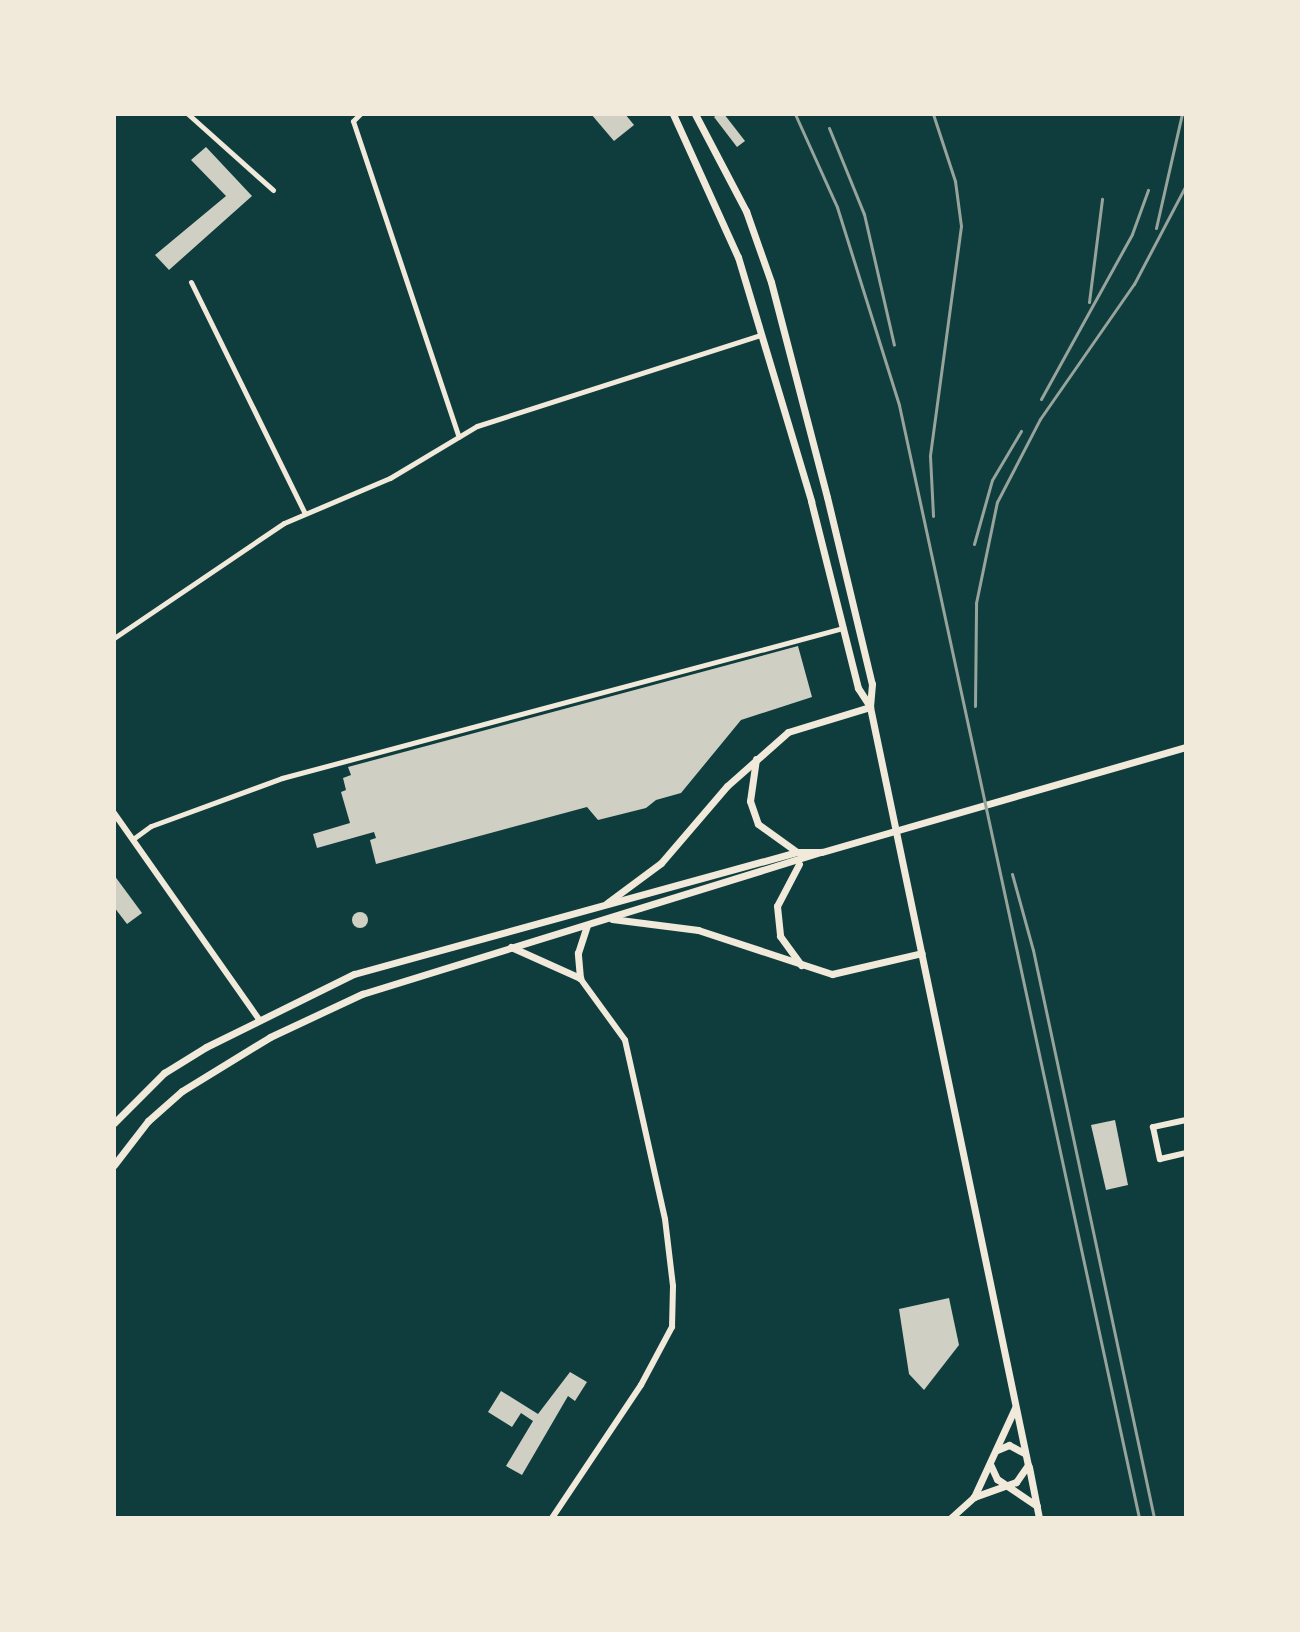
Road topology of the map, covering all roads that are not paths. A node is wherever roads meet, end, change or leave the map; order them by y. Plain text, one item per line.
1 (188, 114) edge
2 (360, 114) edge
3 (673, 114) edge
4 (695, 114) edge
5 (707, 132) junction
6 (689, 143) junction
7 (273, 190) dead end
8 (191, 282) dead end
9 (762, 335) junction
10 (459, 437) junction
11 (827, 497) junction
12 (811, 501) junction
13 (304, 512) junction
14 (844, 627) junction
15 (114, 638) edge
16 (870, 707) junction
17 (1186, 747) edge
18 (757, 757) junction
19 (114, 813) edge
20 (133, 839) junction
21 (797, 852) junction
22 (822, 852) junction
23 (801, 861) junction
24 (602, 906) junction
25 (606, 919) junction
26 (587, 925) junction
27 (450, 947) junction
28 (509, 947) junction
29 (438, 950) junction
30 (922, 953) junction
31 (455, 963) junction
32 (443, 966) junction
33 (806, 969) junction
34 (580, 978) junction
35 (259, 1019) junction
36 (270, 1037) junction
37 (1186, 1120) edge
38 (114, 1123) edge
39 (1186, 1153) edge
40 (114, 1165) edge
41 (1015, 1408) junction
42 (1026, 1455) junction
43 (991, 1459) junction
44 (1028, 1465) junction
45 (1005, 1483) junction
46 (974, 1497) junction
47 (1037, 1506) junction
48 (552, 1518) edge
49 (951, 1518) edge
50 (1039, 1518) edge

1 - 7 street
2 - 10 street
3 - 6 main road
4 - 5 main road
5 - 6 main road
5 - 11 main road
6 - 9 main road
8 - 13 street
9 - 10 street
9 - 12 main road
10 - 13 street
11 - 12 main road
11 - 16 main road
12 - 14 main road
13 - 15 street
14 - 16 main road
14 - 20 street
16 - 18 main road
16 - 30 main road
17 - 22 main road
18 - 21 main road
18 - 24 main road
19 - 20 street
20 - 35 street
21 - 22 main road
21 - 24 main road
22 - 23 main road
23 - 25 main road
23 - 33 main road
24 - 27 main road
25 - 26 main road
25 - 33 main road
26 - 28 main road
26 - 34 main road
27 - 29 main road
27 - 31 main road
28 - 31 main road
28 - 34 main road
29 - 32 main road
29 - 35 main road
30 - 33 main road
30 - 41 main road
31 - 32 main road
32 - 36 main road
34 - 48 street
35 - 36 main road
35 - 38 main road
36 - 40 main road
37 - 39 street
41 - 42 main road
41 - 43 main road
42 - 43 main road
42 - 44 main road
43 - 45 main road
43 - 46 main road
44 - 45 main road
44 - 47 main road
45 - 46 main road
45 - 47 main road
46 - 49 main road
47 - 50 main road

